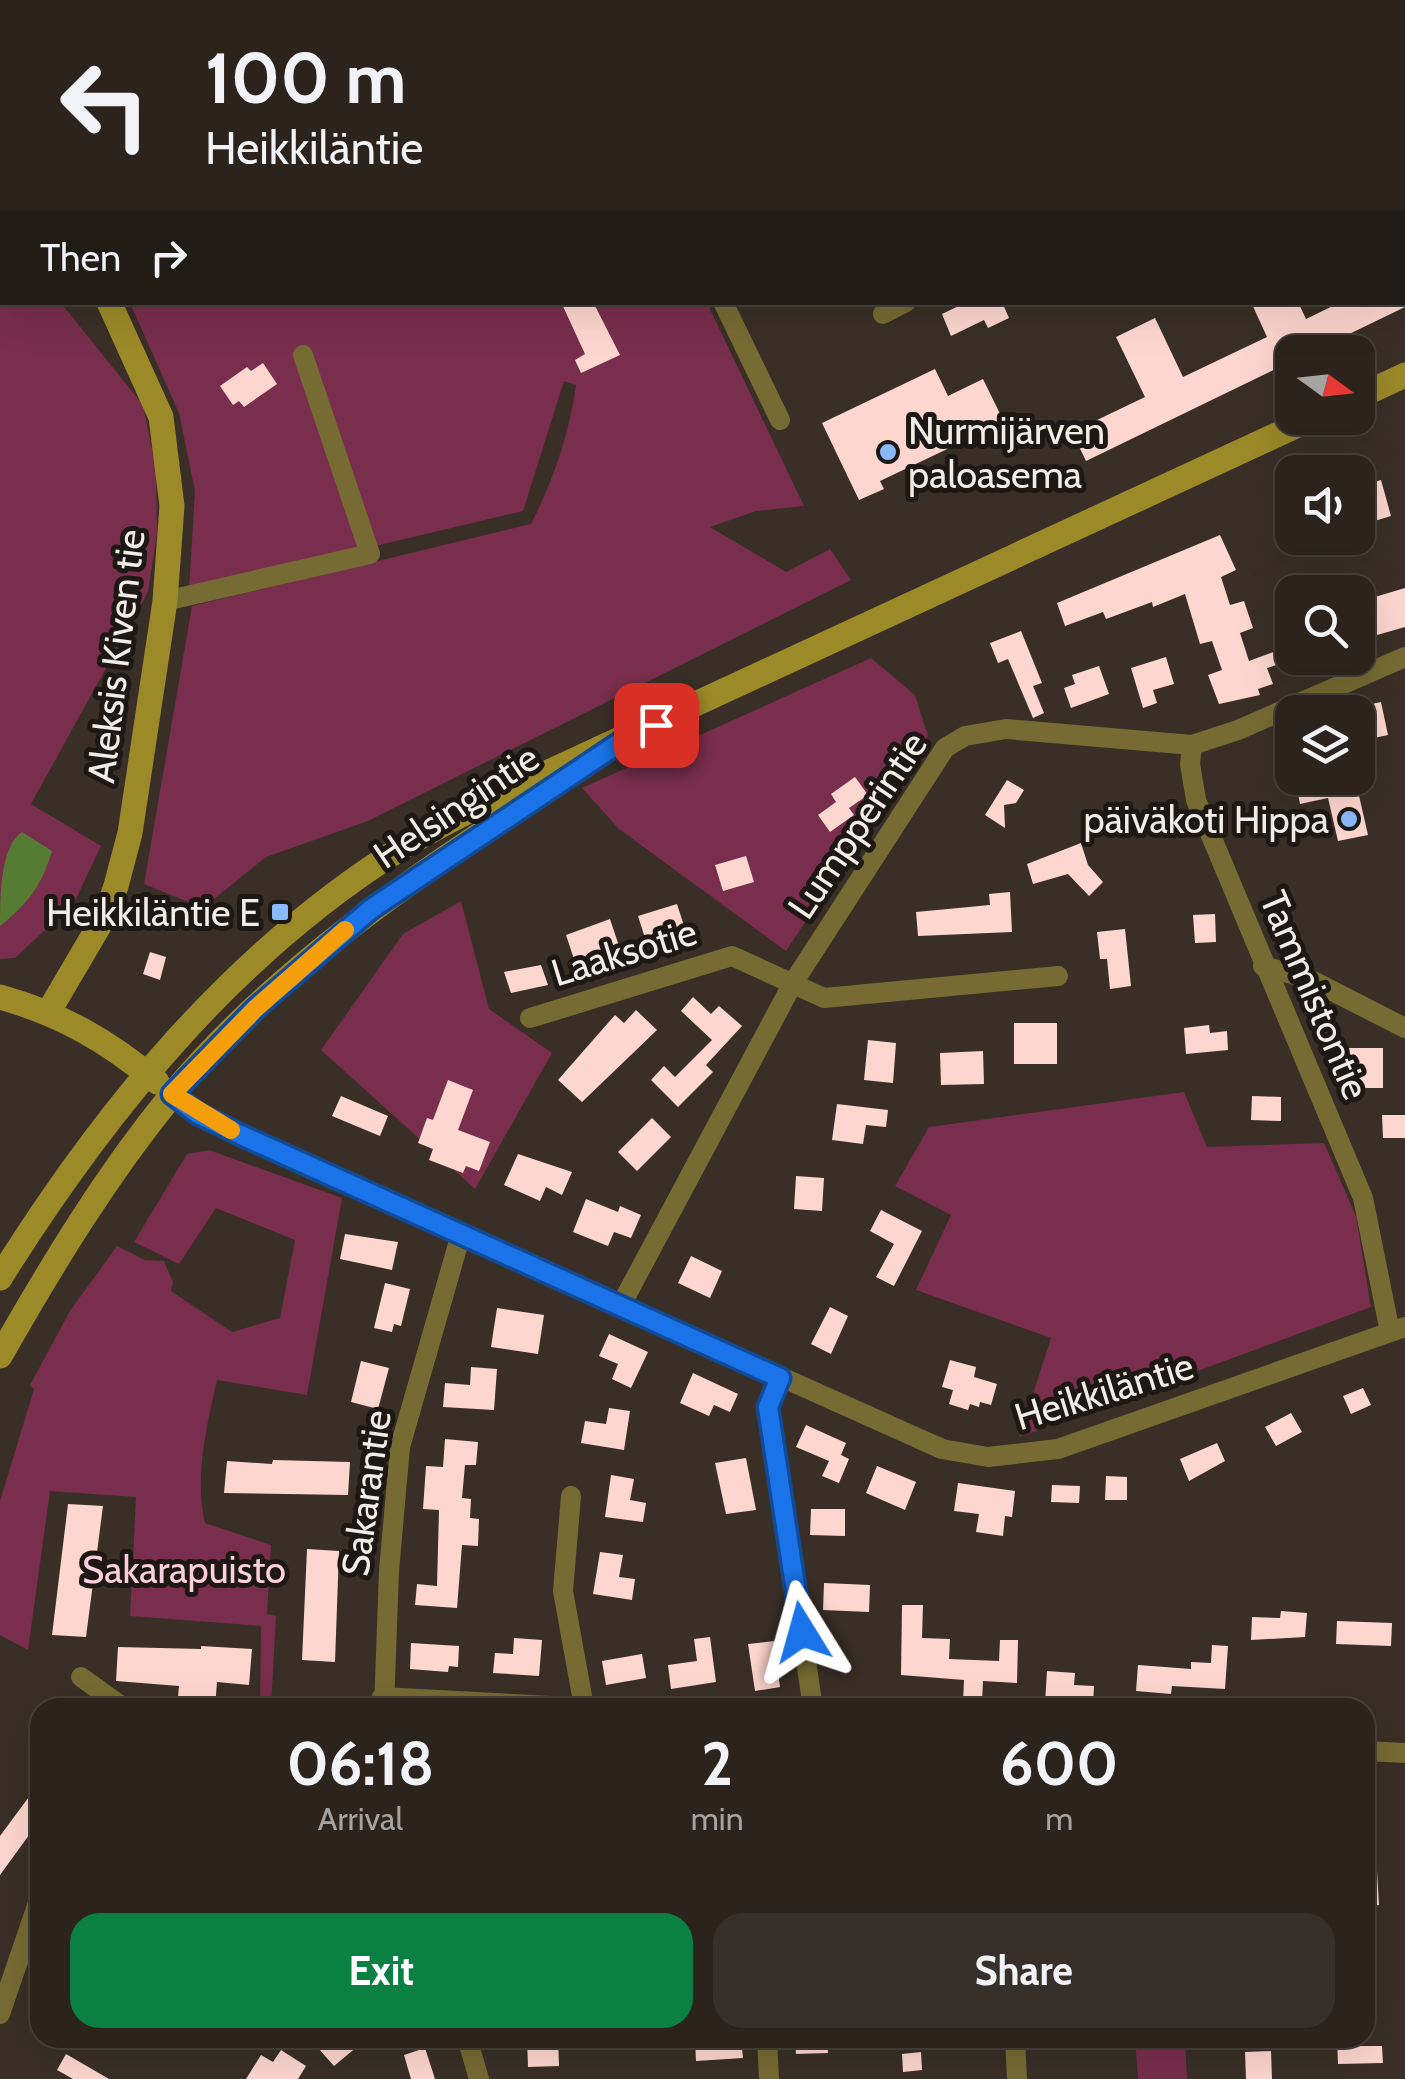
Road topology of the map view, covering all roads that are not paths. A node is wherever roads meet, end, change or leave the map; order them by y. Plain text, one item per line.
1 (110, 305) edge
2 (724, 305) edge
3 (900, 305) edge
4 (883, 314) dead end
5 (303, 355) dead end
6 (1405, 375) edge
7 (1375, 389) edge
8 (780, 420) dead end
9 (1277, 435) edge
10 (165, 601) junction
11 (1405, 657) edge
12 (622, 741) junction
13 (1192, 745) junction
14 (1264, 966) junction
15 (1058, 976) dead end
16 (793, 984) junction
17 (0, 997) edge
18 (50, 1011) junction
19 (530, 1018) dead end
20 (1405, 1028) edge
21 (146, 1072) junction
22 (172, 1094) junction
23 (462, 1234) junction
24 (0, 1278) edge
25 (620, 1308) junction
26 (1398, 1330) edge
27 (0, 1356) edge
28 (780, 1378) junction
29 (571, 1496) dead end
30 (81, 1677) dead end
31 (110, 1698) edge
32 (383, 1698) edge
33 (585, 1698) edge
34 (812, 1698) edge
35 (1375, 1752) edge
36 (1405, 1753) edge
37 (30, 1926) edge
38 (0, 2014) edge
39 (470, 2048) edge
40 (767, 2048) edge
41 (1015, 2048) edge
42 (479, 2079) edge
43 (769, 2079) edge
44 (1017, 2079) edge

1 - 10 main road, Aleksis Kiven tie
2 - 8 street
3 - 4 street
5 - 10 street
6 - 7 main road
9 - 12 main road, Helsingintie
10 - 18 main road, Aleksis Kiven tie
11 - 13 street, Lumpperintie
12 - 21 main road, Helsingintie
12 - 22 main road, Helsingintie
13 - 14 street, Tammistontie
13 - 16 street, Lumpperintie
14 - 20 street
14 - 26 street, Tammistontie
15 - 16 street, Laaksotie
16 - 19 street, Laaksotie
16 - 25 street, Lumpperintie
17 - 18 main road
18 - 21 main road
21 - 22 main road
21 - 24 main road, Helsingintie
22 - 23 street, Heikkiläntie
22 - 27 main road, Helsingintie
23 - 25 street, Heikkiläntie
23 - 32 street, Sakarantie
25 - 28 street, Heikkiläntie
26 - 28 street, Heikkiläntie
28 - 34 street
29 - 33 street
30 - 31 street
35 - 36 street
37 - 38 street
39 - 42 street
40 - 43 street
41 - 44 street

